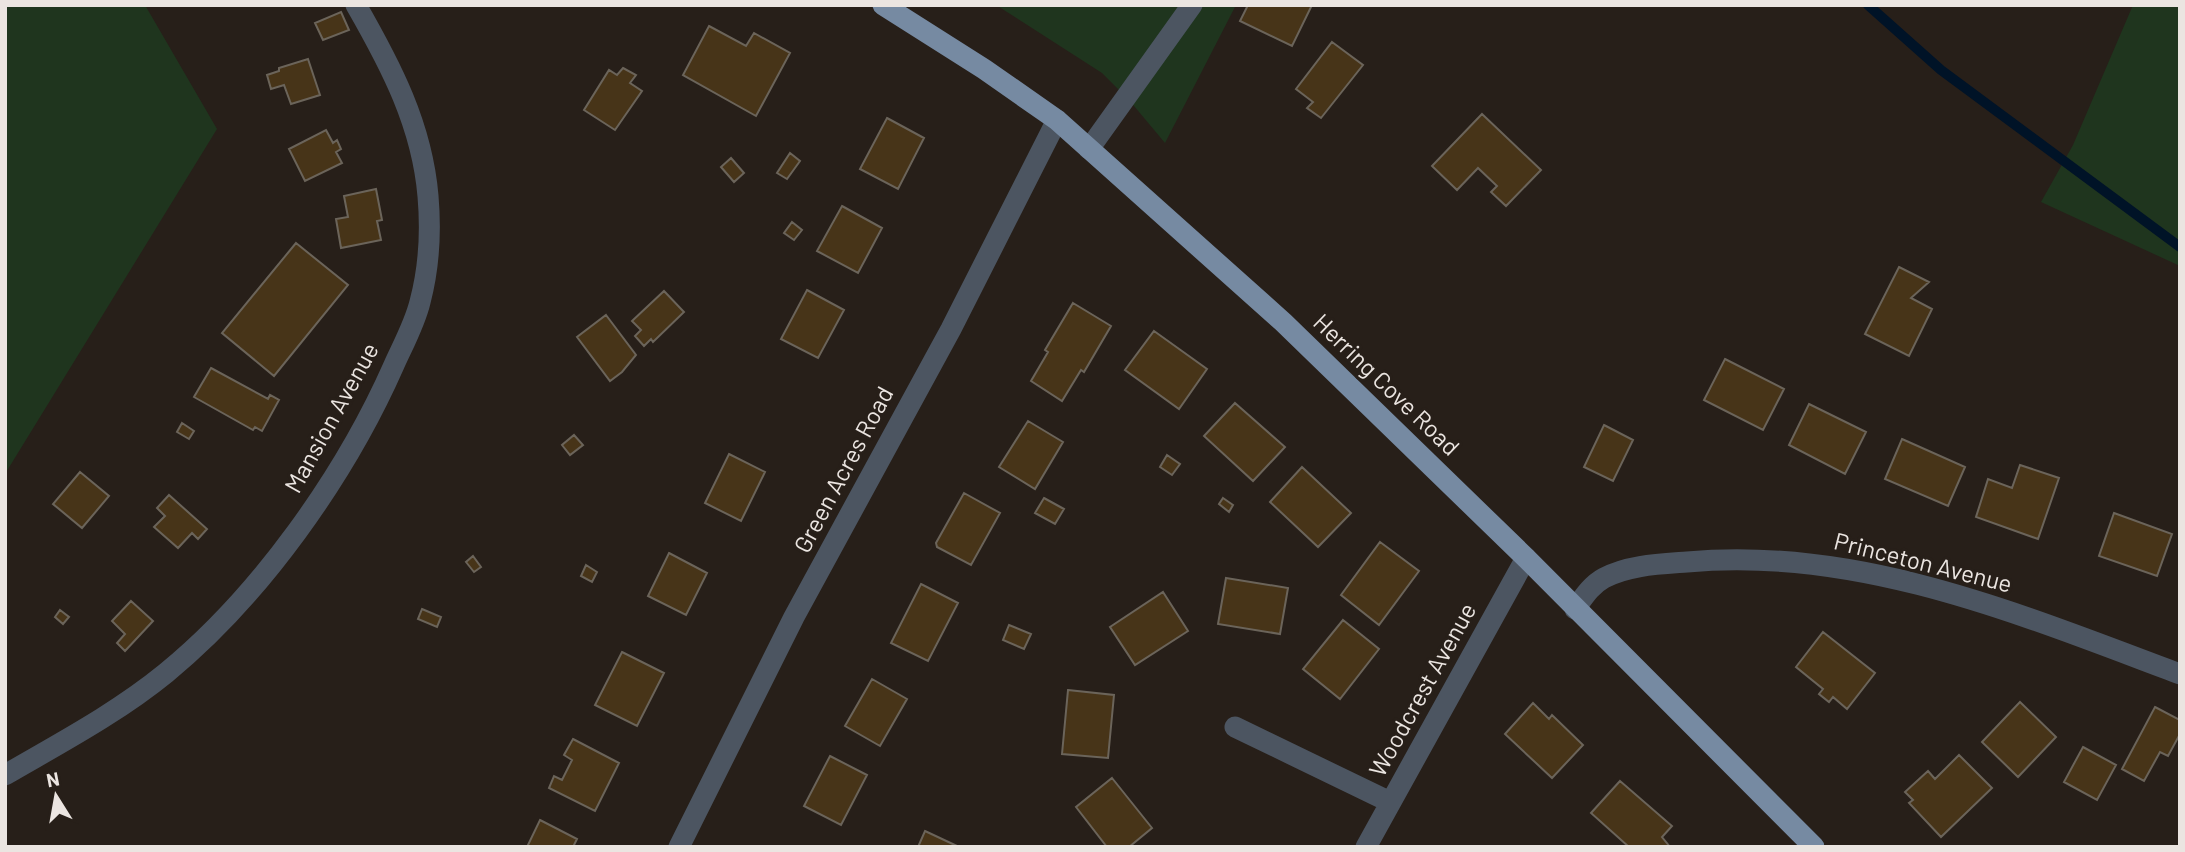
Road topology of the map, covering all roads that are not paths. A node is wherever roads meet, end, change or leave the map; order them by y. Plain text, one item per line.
1 (356, 5) edge
2 (883, 5) edge
3 (1192, 5) edge
4 (1057, 120) junction
5 (1089, 149) junction
6 (1526, 558) junction
7 (1575, 609) junction
8 (2180, 674) edge
9 (1235, 727) dead end
10 (5, 775) edge
11 (1390, 802) junction
12 (680, 847) edge
13 (1366, 847) edge
14 (1814, 847) edge

1 - 10 street, Mansion Avenue
2 - 4 main road, Herring Cove Road
3 - 5 street
4 - 5 main road, Herring Cove Road
4 - 12 street, Green Acres Road
5 - 6 main road, Herring Cove Road
6 - 7 main road, Herring Cove Road
6 - 11 street, Woodcrest Avenue
7 - 8 street, Princeton Avenue
7 - 14 main road, Herring Cove Road
9 - 11 street
11 - 13 street, Woodcrest Avenue

